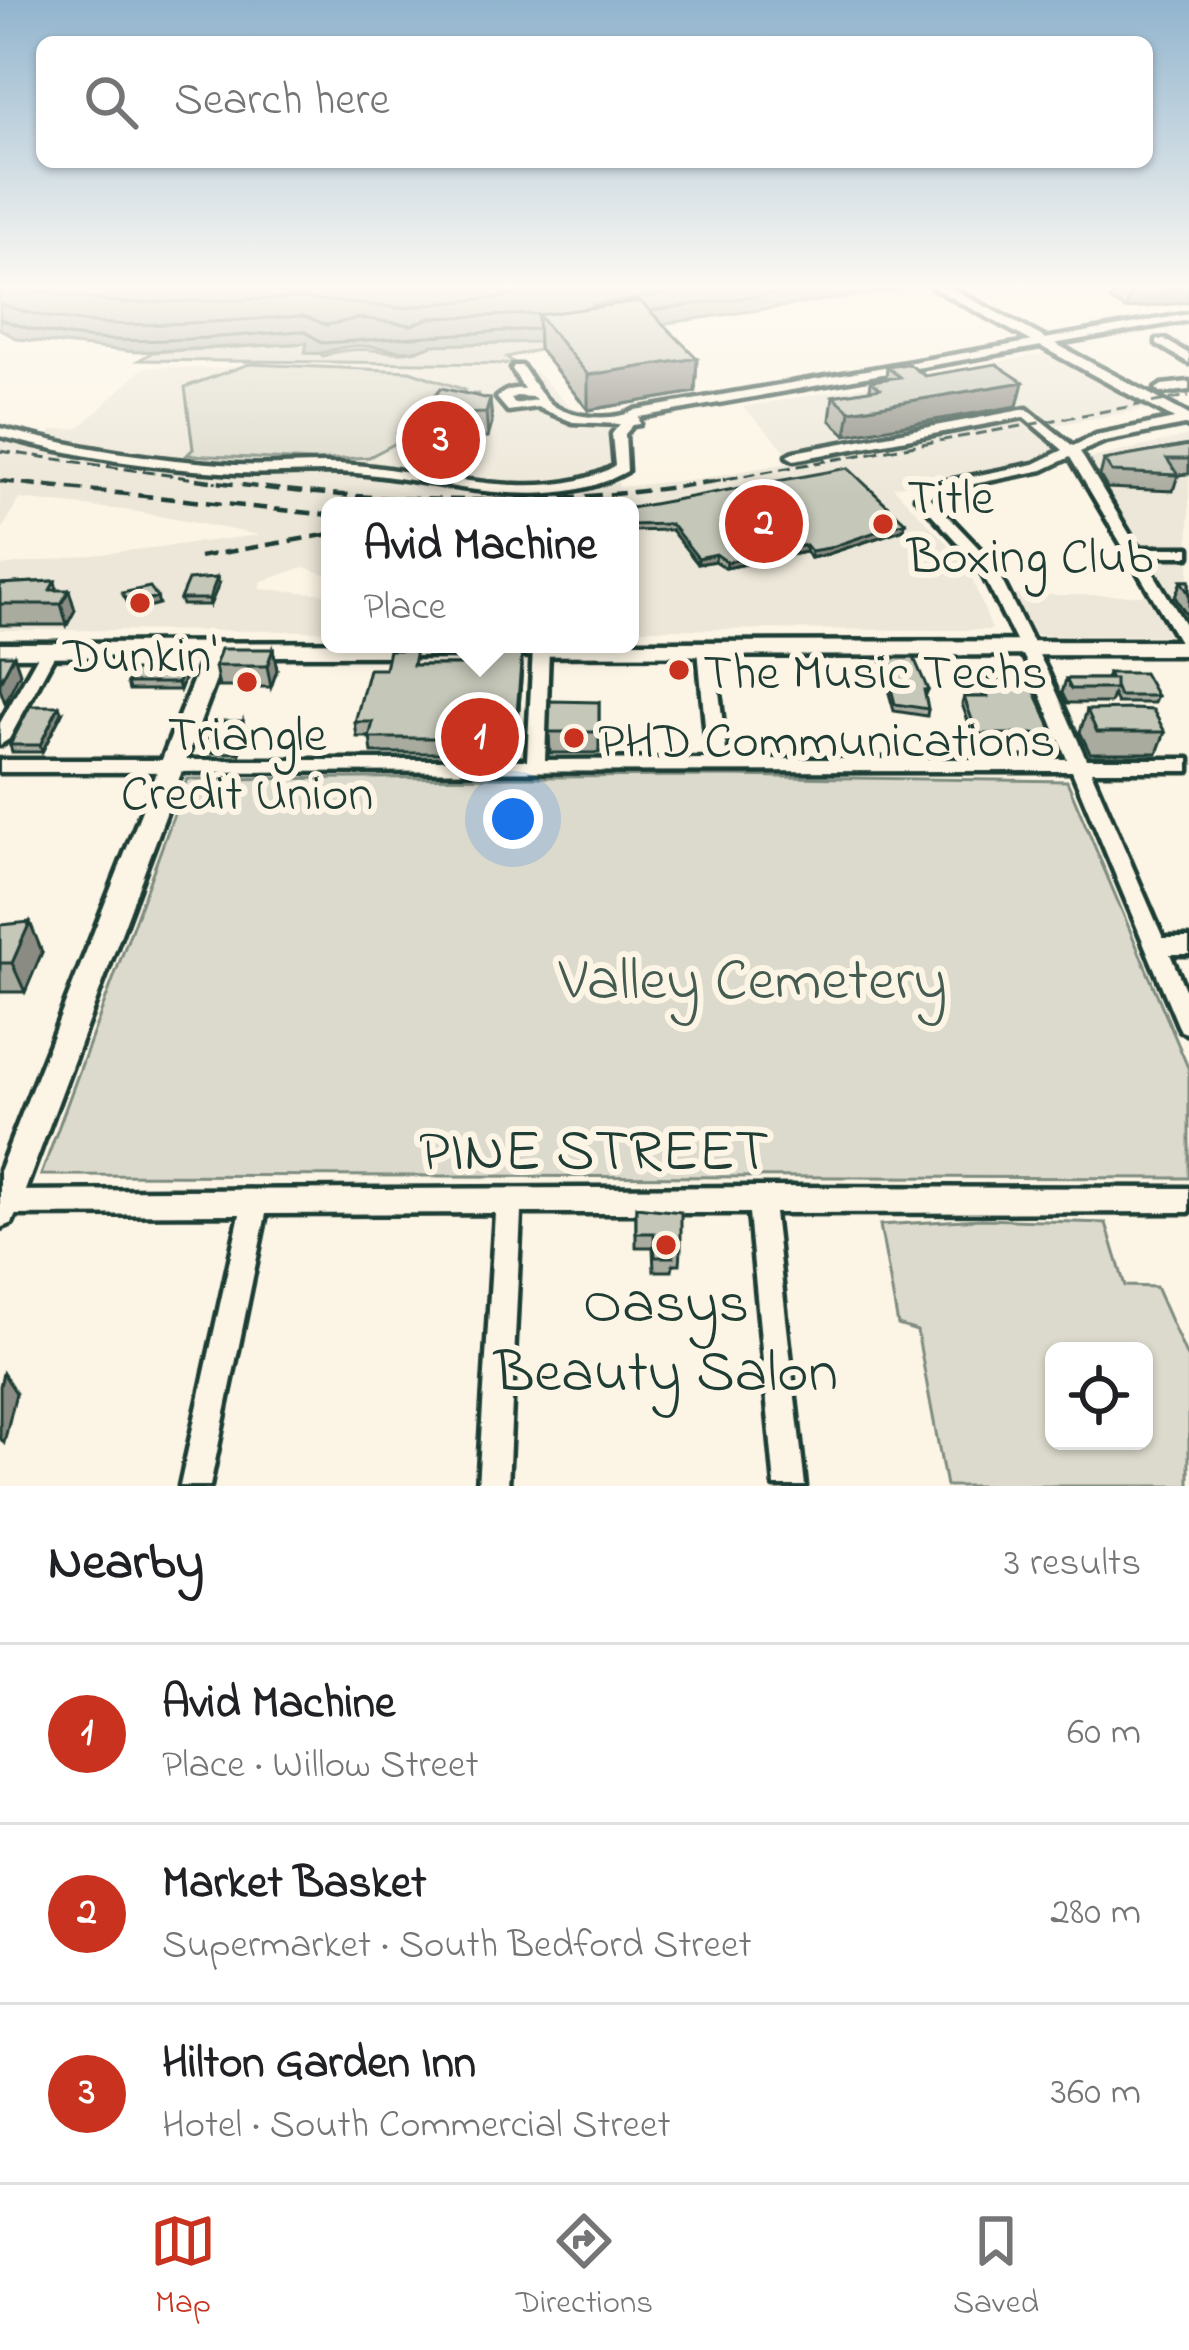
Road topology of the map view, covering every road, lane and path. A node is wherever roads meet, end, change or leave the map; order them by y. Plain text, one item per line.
1 (975, 356) edge
2 (1084, 356) edge
3 (1091, 356) edge
4 (518, 369) dead end
5 (1189, 386) edge
6 (1162, 389) junction
7 (532, 391) junction
8 (541, 404) junction
9 (1188, 420) edge
10 (626, 423) junction
11 (0, 431) edge
12 (1074, 453) junction
13 (794, 456) dead end
14 (1133, 551) junction
15 (1189, 552) edge
16 (1189, 646) edge
17 (1024, 647) junction
18 (639, 649) edge
19 (706, 649) junction
20 (0, 650) edge
21 (49, 650) junction
22 (216, 650) junction
23 (321, 650) edge
24 (541, 653) edge
25 (0, 740) edge
26 (536, 763) junction
27 (718, 764) junction
28 (171, 765) junction
29 (1078, 765) junction
30 (1189, 765) edge
31 (0, 766) edge
32 (1154, 946) junction
33 (1189, 946) edge
34 (1189, 1025) edge
35 (760, 1199) junction
36 (256, 1200) junction
37 (509, 1200) junction
38 (1189, 1200) edge
39 (1, 1206) edge
40 (194, 1486) edge
41 (494, 1486) edge
42 (790, 1486) edge

1 - 10 street
2 - 9 main road
3 - 6 main road
4 - 7 street
5 - 6 street
6 - 9 main road
7 - 8 street
7 - 8 street
8 - 10 street
9 - 12 street
10 - 11 street
12 - 13 street
12 - 14 street
12 - 17 street
14 - 15 street
14 - 16 street
16 - 17 main road
17 - 19 main road
17 - 29 street
18 - 19 main road
19 - 27 street
20 - 21 main road
21 - 22 main road
21 - 25 street
22 - 23 main road
22 - 28 main road
24 - 26 street
26 - 27 street
26 - 28 street
27 - 29 street
28 - 31 street
28 - 39 main road
29 - 30 street
29 - 32 street
32 - 33 street
32 - 34 street
35 - 37 street, PINE STREET
35 - 38 street, PINE STREET
35 - 42 street
36 - 37 street, PINE STREET
36 - 39 street, PINE STREET
36 - 40 street
37 - 41 street

